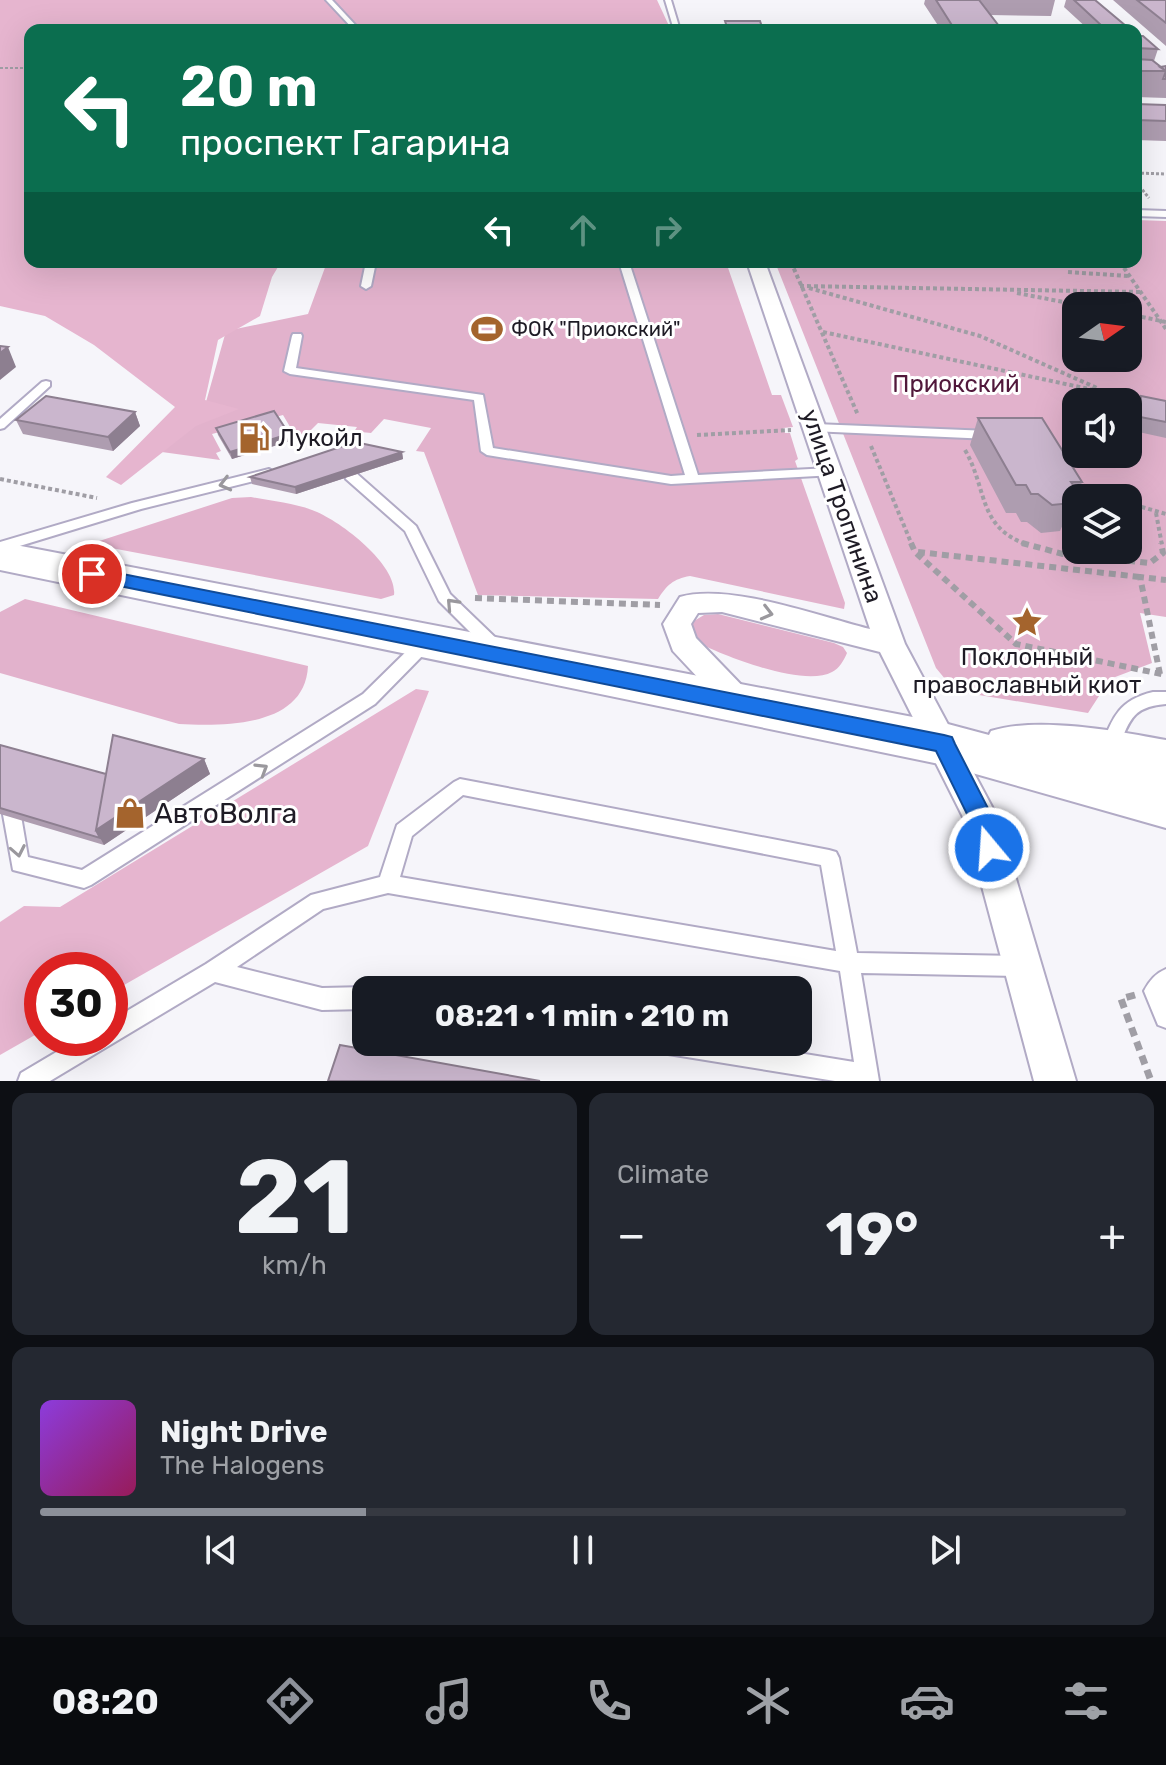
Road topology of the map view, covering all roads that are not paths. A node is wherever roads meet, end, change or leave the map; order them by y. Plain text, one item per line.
1 (329, 0) edge
2 (668, 0) edge
3 (351, 24) edge
4 (675, 24) edge
5 (1142, 213) edge
6 (1166, 214) edge
7 (370, 268) edge
8 (626, 268) edge
9 (758, 268) edge
10 (366, 286) dead end
11 (297, 336) dead end
12 (46, 384) dead end
13 (0, 425) edge
14 (804, 429) junction
15 (1002, 436) edge
16 (289, 470) edge
17 (818, 473) junction
18 (351, 476) edge
19 (693, 479) junction
20 (0, 547) edge
21 (0, 556) edge
22 (428, 640) junction
23 (890, 644) junction
24 (508, 659) junction
25 (1166, 698) edge
26 (741, 705) junction
27 (944, 744) junction
28 (1166, 761) edge
29 (5, 777) edge
30 (1134, 783) edge
31 (388, 884) junction
32 (849, 963) junction
33 (1024, 966) junction
34 (213, 971) junction
35 (1160, 985) edge
36 (352, 998) edge
37 (1166, 1017) edge
38 (128, 1022) edge
39 (71, 1056) edge
40 (742, 1056) edge
41 (867, 1078) edge
42 (29, 1081) edge
43 (1055, 1081) edge

1 - 3 lane
2 - 4 lane
5 - 6 lane
7 - 10 lane
8 - 19 lane
9 - 14 street, улица Тропинина
11 - 19 lane
12 - 13 lane
14 - 15 lane
14 - 17 street, улица Тропинина
16 -> 20 lane
17 - 19 lane
17 - 23 street, улица Тропинина
24 -> 18 lane
21 - 22 main road
22 - 24 main road
29 -> 22 lane
26 -> 23 street
23 - 27 street, улица Тропинина
24 - 26 main road
25 - 30 lane
26 - 27 main road
27 - 30 main road
27 - 33 street, улица Тропинина
28 - 30 main road
31 - 32 lane
31 - 32 lane
31 - 34 lane
32 - 33 lane
32 - 41 lane
33 - 43 street, улица Тропинина
34 - 36 lane
34 - 38 lane
35 - 37 lane
39 - 42 lane
40 - 41 lane

